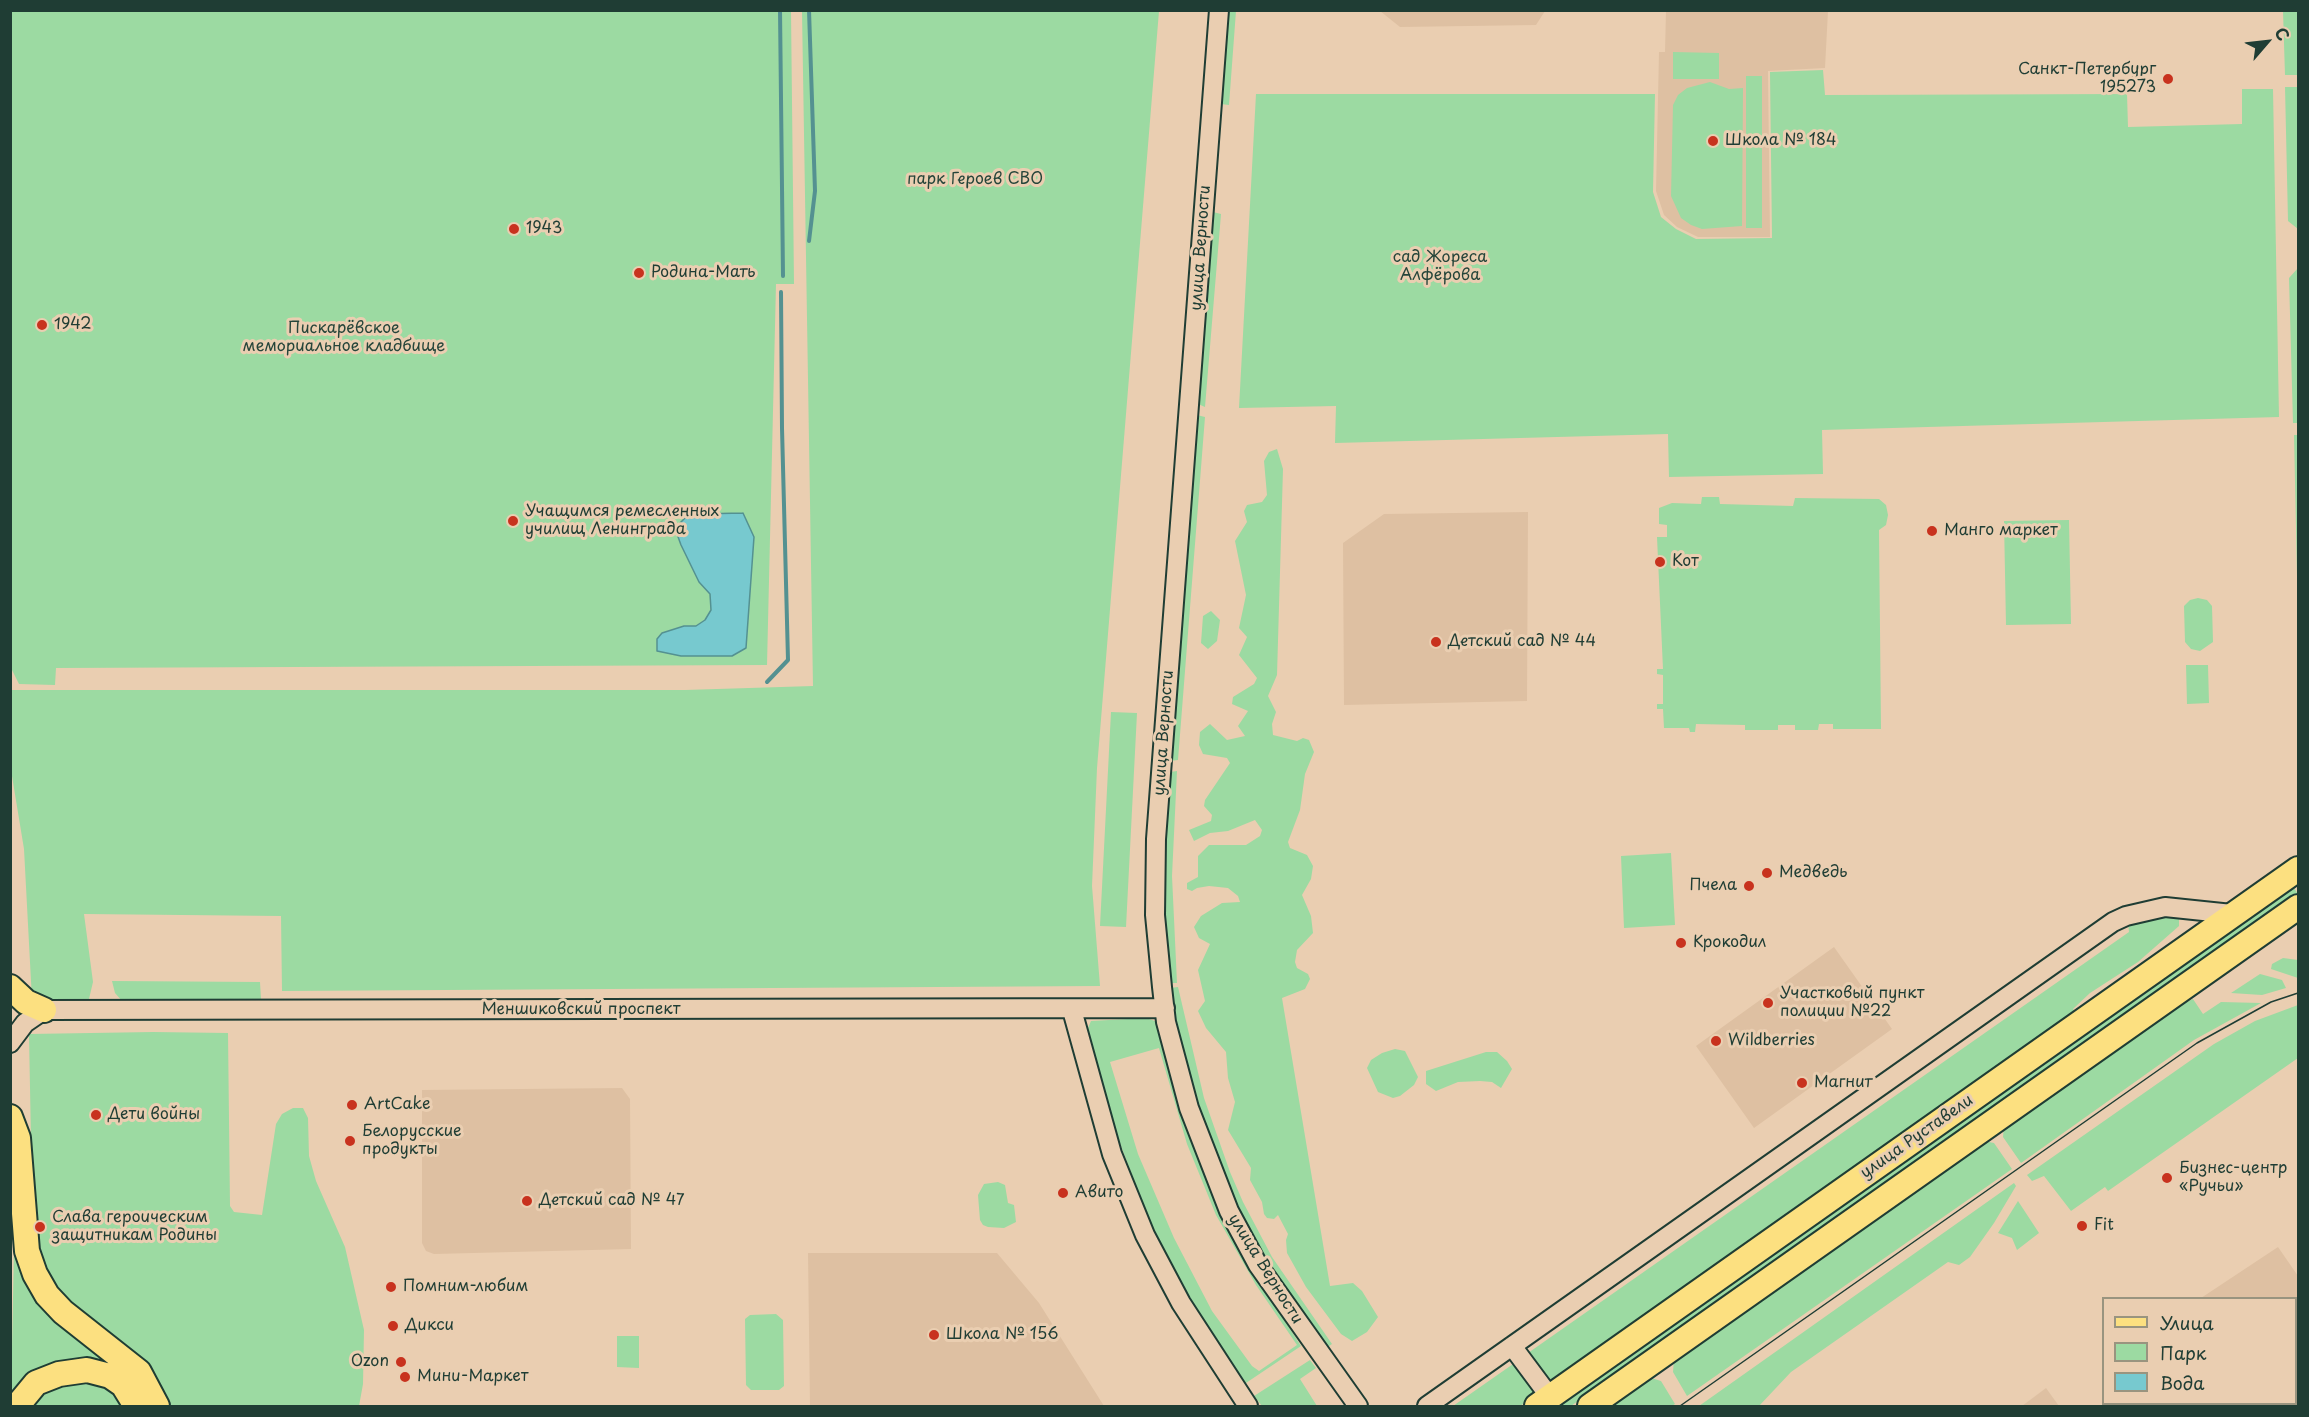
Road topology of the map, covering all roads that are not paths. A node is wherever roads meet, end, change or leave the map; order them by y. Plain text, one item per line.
1 (1219, 10) edge
2 (2298, 869) edge
3 (2298, 907) edge
4 (2232, 915) junction
5 (10, 987) edge
6 (1164, 1008) junction
7 (44, 1010) junction
8 (1072, 1010) junction
9 (10, 1043) edge
10 (10, 1117) edge
11 (1512, 1346) junction
12 (1544, 1402) edge
13 (18, 1407) edge
14 (136, 1407) edge
15 (157, 1407) edge
16 (1248, 1407) edge
17 (1358, 1407) edge
18 (1427, 1407) edge
19 (1590, 1407) edge

1 - 6 street, улица Верности
2 - 4 main road, улица Руставели
3 - 19 main road, улица Руставели
4 - 11 street
4 - 12 main road, улица Руставели
5 - 7 main road
6 - 8 street, Меншиковский проспект
6 - 17 street, улица Верности
7 - 8 street, Меншиковский проспект
7 - 9 street
8 - 16 street
10 - 15 main road
11 - 12 street
11 - 18 street
13 - 14 main road

